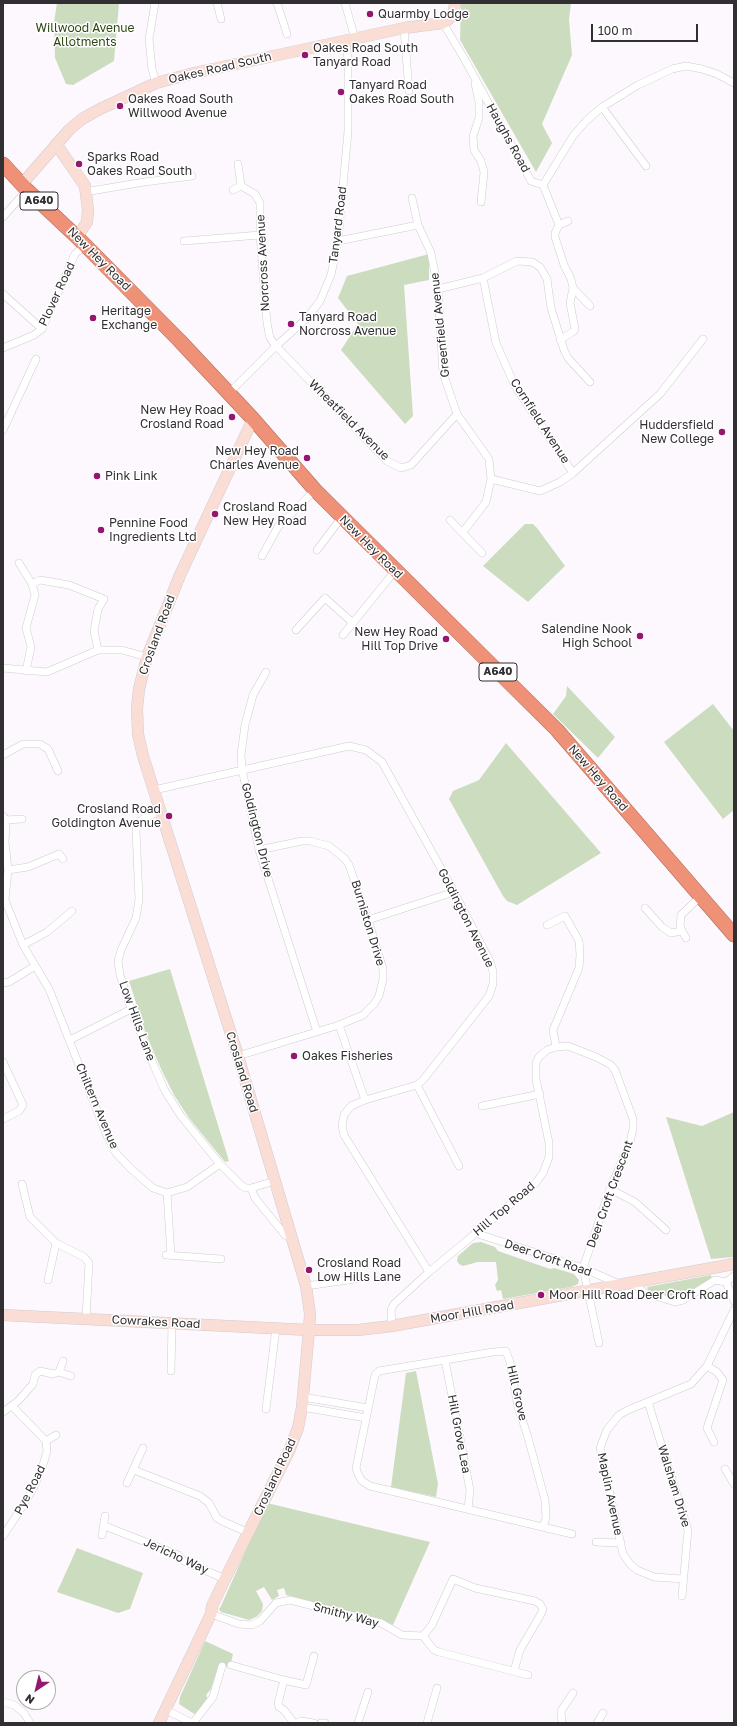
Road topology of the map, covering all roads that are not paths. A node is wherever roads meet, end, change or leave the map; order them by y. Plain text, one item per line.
1 (155, 3) edge
2 (217, 3) edge
3 (277, 3) edge
4 (345, 3) edge
5 (455, 3) edge
6 (221, 19) dead end
7 (446, 21) junction
8 (404, 28) junction
9 (287, 34) dead end
10 (350, 40) junction
11 (465, 60) junction
12 (156, 83) junction
13 (734, 83) edge
14 (409, 91) dead end
15 (602, 108) junction
16 (56, 144) junction
17 (3, 164) edge
18 (238, 164) dead end
19 (646, 166) dead end
20 (192, 176) dead end
21 (543, 185) junction
22 (241, 186) junction
23 (25, 187) junction
24 (233, 190) dead end
25 (85, 192) junction
26 (412, 198) dead end
27 (481, 202) dead end
28 (3, 217) edge
29 (568, 220) dead end
30 (418, 225) junction
31 (559, 225) junction
32 (260, 235) junction
33 (81, 241) junction
34 (184, 241) dead end
35 (338, 241) junction
36 (483, 278) junction
37 (573, 288) junction
38 (438, 289) junction
39 (3, 294) edge
40 (590, 306) dead end
41 (42, 329) junction
42 (703, 339) dead end
43 (560, 340) junction
44 (276, 346) junction
45 (3, 348) edge
46 (36, 359) dead end
47 (590, 382) dead end
48 (229, 393) junction
49 (457, 414) junction
50 (252, 419) junction
51 (5, 421) edge
52 (3, 430) edge
53 (573, 473) junction
54 (491, 479) junction
55 (315, 490) junction
56 (342, 517) junction
57 (450, 520) dead end
58 (463, 532) junction
59 (317, 550) dead end
60 (482, 553) dead end
61 (262, 556) dead end
62 (19, 563) dead end
63 (395, 571) junction
64 (32, 584) junction
65 (354, 623) junction
66 (296, 630) dead end
67 (343, 635) dead end
68 (98, 650) junction
69 (147, 657) junction
70 (3, 668) edge
71 (26, 671) junction
72 (266, 672) dead end
73 (3, 755) edge
74 (242, 769) junction
75 (58, 771) dead end
76 (154, 790) junction
77 (161, 811) junction
78 (5, 818) edge
79 (22, 819) dead end
80 (259, 850) junction
81 (63, 859) dead end
82 (8, 870) junction
83 (454, 892) junction
84 (701, 896) junction
85 (4, 900) edge
86 (645, 908) dead end
87 (72, 911) dead end
88 (368, 920) junction
89 (547, 925) dead end
90 (734, 935) edge
91 (23, 945) junction
92 (35, 966) junction
93 (3, 983) edge
94 (131, 1009) junction
95 (340, 1026) junction
96 (317, 1032) junction
97 (70, 1040) junction
98 (556, 1047) junction
99 (238, 1056) junction
100 (3, 1062) edge
101 (417, 1085) junction
102 (540, 1094) junction
103 (365, 1100) junction
104 (482, 1106) dead end
105 (3, 1119) edge
106 (220, 1164) junction
107 (459, 1166) dead end
108 (275, 1181) junction
109 (22, 1184) dead end
110 (251, 1188) junction
111 (610, 1189) junction
112 (167, 1193) junction
113 (666, 1230) dead end
114 (475, 1233) junction
115 (292, 1238) junction
116 (56, 1243) junction
117 (221, 1259) dead end
118 (734, 1264) edge
119 (583, 1268) junction
120 (429, 1272) junction
121 (734, 1276) edge
122 (355, 1279) dead end
123 (48, 1280) dead end
124 (632, 1282) junction
125 (726, 1282) junction
126 (620, 1284) junction
127 (306, 1286) junction
128 (589, 1290) junction
129 (734, 1301) edge
130 (734, 1310) edge
131 (3, 1315) edge
132 (86, 1318) junction
133 (172, 1323) junction
134 (392, 1326) junction
135 (276, 1328) junction
136 (309, 1330) junction
137 (599, 1343) dead end
138 (445, 1360) junction
139 (63, 1361) dead end
140 (707, 1366) junction
141 (171, 1371) dead end
142 (59, 1372) junction
143 (71, 1376) dead end
144 (303, 1402) junction
145 (648, 1402) junction
146 (12, 1406) junction
147 (368, 1408) junction
148 (266, 1409) dead end
149 (3, 1412) edge
150 (366, 1418) junction
151 (56, 1435) dead end
152 (46, 1441) junction
153 (714, 1442) dead end
154 (143, 1448) dead end
155 (725, 1469) dead end
156 (134, 1470) junction
157 (127, 1483) dead end
158 (734, 1484) edge
159 (468, 1508) junction
160 (105, 1516) dead end
161 (105, 1526) junction
162 (543, 1527) junction
163 (249, 1533) junction
164 (572, 1534) dead end
165 (102, 1535) dead end
166 (3, 1536) edge
167 (596, 1542) dead end
168 (621, 1543) junction
169 (225, 1579) junction
170 (683, 1579) junction
171 (682, 1596) dead end
172 (211, 1614) junction
173 (423, 1636) junction
174 (314, 1656) dead end
175 (231, 1665) dead end
176 (222, 1666) dead end
177 (514, 1671) junction
178 (528, 1675) dead end
179 (284, 1680) junction
180 (437, 1688) dead end
181 (368, 1692) dead end
182 (573, 1693) dead end
183 (3, 1702) edge
184 (166, 1710) junction
185 (603, 1713) dead end
186 (182, 1721) edge
187 (430, 1722) edge
188 (30, 1723) edge
189 (159, 1723) edge
190 (192, 1723) edge
191 (296, 1723) edge
192 (314, 1723) edge
193 (320, 1723) edge
194 (325, 1723) edge
195 (358, 1723) edge
196 (562, 1723) edge
197 (596, 1723) edge

1 - 12 street
2 - 6 street
3 - 9 street
4 - 10 street, Tanyard Road
5 - 7 street
7 - 8 street, Oakes Road South
7 - 11 street, Haughs Road
8 - 10 street, Oakes Road South
8 - 14 street
10 - 12 street, Oakes Road South
10 - 35 street, Tanyard Road
11 - 21 street, Haughs Road
11 - 27 street, Haughs Road
12 - 16 street, Oakes Road South
13 - 15 street, Haughs Road
15 - 19 street
15 - 21 street, Haughs Road
16 - 23 street, Oakes Road South
16 - 25 street
17 - 23 highway, New Hey Road / A640
18 - 22 street
20 - 25 street
21 - 31 street
22 - 24 street
22 - 32 street, Norcross Avenue
23 - 28 street
23 - 33 highway, New Hey Road / A640
25 - 33 street
26 - 30 street, Greenfield Avenue
29 - 31 street
30 - 35 street
30 - 38 street, Greenfield Avenue
31 - 37 street
32 - 34 street
32 - 44 street, Norcross Avenue
33 - 41 street, Plover Road
33 - 48 highway, New Hey Road / A640
35 - 44 street, Tanyard Road
36 - 38 street
36 - 43 street
36 - 53 street, Cornfield Avenue
37 - 40 street
37 - 43 street
38 - 49 street, Greenfield Avenue
39 - 41 street
41 - 45 street, Plover Road
42 - 53 street
43 - 47 street
44 - 48 street, Tanyard Road
44 - 49 street, Wheatfield Avenue
46 - 51 street
48 - 50 highway, New Hey Road / A640
49 - 54 street, Greenfield Avenue
50 - 55 highway, New Hey Road / A640
50 - 69 street, Crosland Road
51 - 52 street
53 - 54 street
54 - 58 street, Greenfield Avenue
55 - 56 highway, New Hey Road / A640
55 - 61 street
56 - 59 street
56 - 63 highway, New Hey Road / A640
57 - 58 street
58 - 60 street
62 - 64 street
63 - 65 street
63 - 84 highway, New Hey Road / A640
64 - 68 street
64 - 71 street
65 - 66 street
65 - 67 street
68 - 69 street
68 - 71 street
69 - 76 street, Crosland Road
70 - 71 street
72 - 74 street, Goldington Drive
73 - 75 street
74 - 76 street, Goldington Avenue
74 - 80 street, Goldington Drive
74 - 83 street, Goldington Avenue
76 - 77 street, Crosland Road
77 - 94 street, Low Hills Lane
77 - 99 street, Crosland Road
78 - 79 street
78 - 82 street
80 - 88 street, Burniston Drive
80 - 96 street, Goldington Drive
81 - 82 street
82 - 85 street
83 - 88 street
83 - 101 street, Goldington Avenue
84 - 86 street
84 - 90 highway, New Hey Road / A640
85 - 91 street, Chiltern Avenue
87 - 91 street
88 - 95 street, Burniston Drive
89 - 98 street
91 - 92 street, Chiltern Avenue
92 - 93 street
92 - 97 street, Chiltern Avenue
94 - 97 street
94 - 106 street, Low Hills Lane
95 - 96 street, Burniston Drive
95 - 103 street
96 - 99 street, Burniston Drive
97 - 112 street, Chiltern Avenue
98 - 102 street, Hill Top Road
98 - 111 street, Deer Croft Crescent
99 - 108 street, Crosland Road
100 - 105 street
101 - 103 street
101 - 107 street
102 - 104 street
102 - 114 street, Hill Top Road
103 - 120 street
106 - 110 street, Low Hills Lane
106 - 112 street
108 - 110 street
108 - 115 street, Crosland Road
109 - 116 street
110 - 115 street
111 - 113 street
111 - 119 street, Deer Croft Crescent
112 - 117 street
114 - 119 street, Deer Croft Road
114 - 120 street, Hill Top Road
115 - 127 street, Crosland Road
116 - 123 street
116 - 132 street
118 - 124 street, Moor Hill Road
119 - 126 street, Deer Croft Road
119 - 128 street
120 - 134 street, Hill Top Road
121 - 125 street
122 - 127 street
124 - 125 street
124 - 126 street, Moor Hill Road
125 - 129 street
126 - 128 street, Moor Hill Road
127 - 136 street, Crosland Road
128 - 134 street, Moor Hill Road
128 - 137 street
130 - 140 street, Maplin Avenue
131 - 132 street, Cowrakes Road
132 - 133 street, Cowrakes Road
133 - 135 street, Cowrakes Road
133 - 141 street
134 - 136 street, Moor Hill Road
135 - 136 street, Cowrakes Road
135 - 148 street
136 - 144 street, Crosland Road
138 - 147 street, Hill Grove
138 - 159 street, Hill Grove Lea
138 - 162 street, Hill Grove
139 - 142 street
140 - 145 street, Maplin Avenue
140 - 153 street
142 - 143 street
142 - 146 street
144 - 147 street
144 - 150 street
144 - 163 street, Crosland Road
145 - 168 street, Maplin Avenue
145 - 170 street, Walsham Drive
146 - 149 street
146 - 152 street
147 - 150 street, Hill Grove
150 - 159 street, Hill Grove
151 - 152 street
152 - 166 street, Pye Road
154 - 156 street
155 - 158 street
156 - 157 street
156 - 163 street
159 - 162 street, Hill Grove
160 - 161 street
161 - 165 street
161 - 169 street, Jericho Way
162 - 164 street, Hill Grove
163 - 169 street, Crosland Road
167 - 168 street
168 - 170 street, Maplin Avenue
169 - 172 street, Crosland Road
170 - 171 street, Walsham Drive
172 - 173 street, Smithy Way
172 - 184 street, Crosland Road
173 - 177 street
173 - 177 street
174 - 179 street
175 - 179 street
176 - 190 street
177 - 178 street
179 - 191 street
180 - 187 street
181 - 195 street
182 - 196 street
183 - 188 street
184 - 186 street
184 - 189 street, Crosland Road
185 - 197 street
186 - 190 street
191 - 192 street
193 - 194 street

